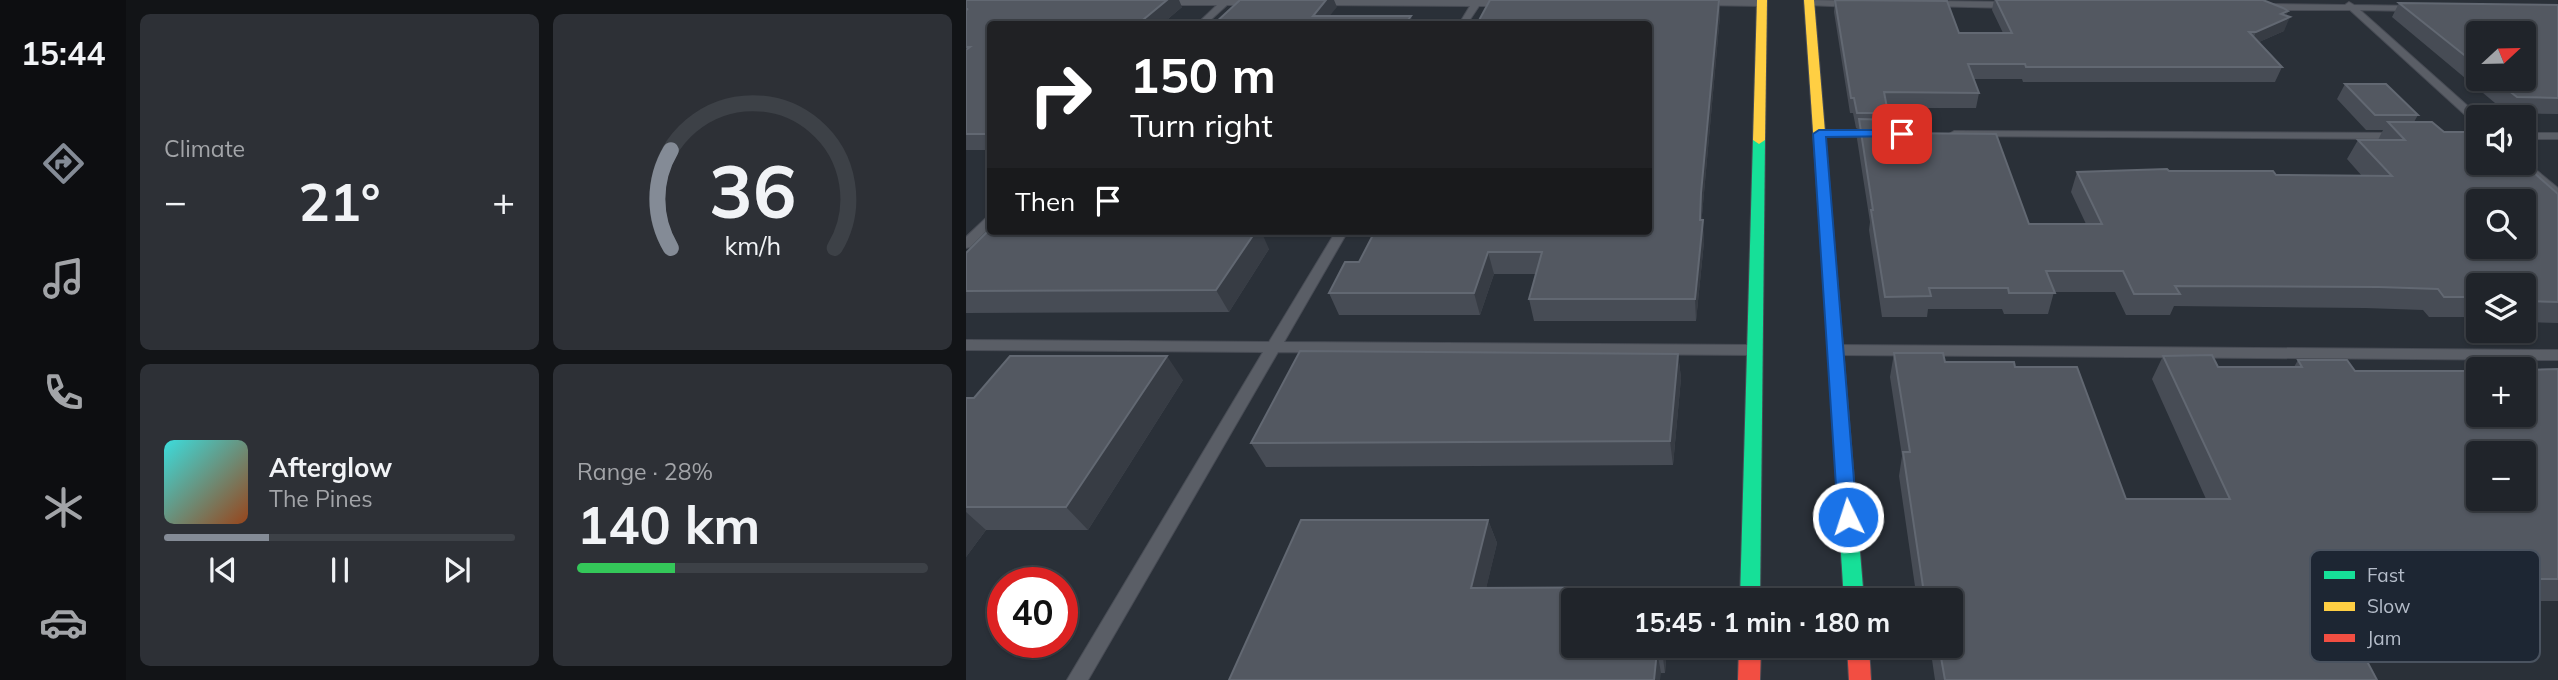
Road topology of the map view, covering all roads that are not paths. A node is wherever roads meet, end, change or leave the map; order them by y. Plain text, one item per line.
1 (2343, 0) edge
2 (1226, 1) edge
3 (1762, 1) edge
4 (1157, 2) edge
5 (1266, 2) edge
6 (1308, 2) edge
7 (1810, 2) edge
8 (1476, 3) junction
9 (1517, 3) edge
10 (1694, 3) edge
11 (1865, 4) edge
12 (1921, 4) edge
13 (2018, 5) edge
14 (2255, 7) edge
15 (2352, 8) junction
16 (2421, 8) edge
17 (1204, 21) edge
18 (1465, 21) edge
19 (2466, 110) edge
20 (1819, 134) junction
21 (1888, 134) edge
22 (1943, 134) edge
23 (2409, 136) edge
24 (2536, 136) edge
25 (2558, 136) edge
26 (2536, 174) edge
27 (2558, 194) edge
28 (987, 224) edge
29 (1340, 235) edge
30 (966, 244) edge
31 (966, 345) edge
32 (1273, 347) junction
33 (1755, 350) junction
34 (1835, 350) junction
35 (2558, 355) edge
36 (1750, 588) edge
37 (1853, 588) edge
38 (1749, 658) edge
39 (1858, 658) edge
40 (1077, 680) edge
41 (1749, 680) edge
42 (1860, 680) edge

1 - 15 lane
2 - 4 lane
2 - 5 lane
2 - 17 lane
3 - 10 lane
3 - 33 street
6 - 8 lane
7 - 11 lane
7 - 20 street
8 - 9 lane
8 - 18 lane
12 - 13 lane
14 - 15 lane
15 - 16 lane
15 - 19 lane
20 - 21 lane
20 - 34 street
22 - 23 lane
24 - 25 lane
26 - 27 lane
28 - 30 lane
29 - 32 lane
31 - 32 lane
32 - 33 lane
32 - 40 lane
33 - 36 street
34 - 35 lane
34 - 37 street
38 - 41 street
39 - 42 street

